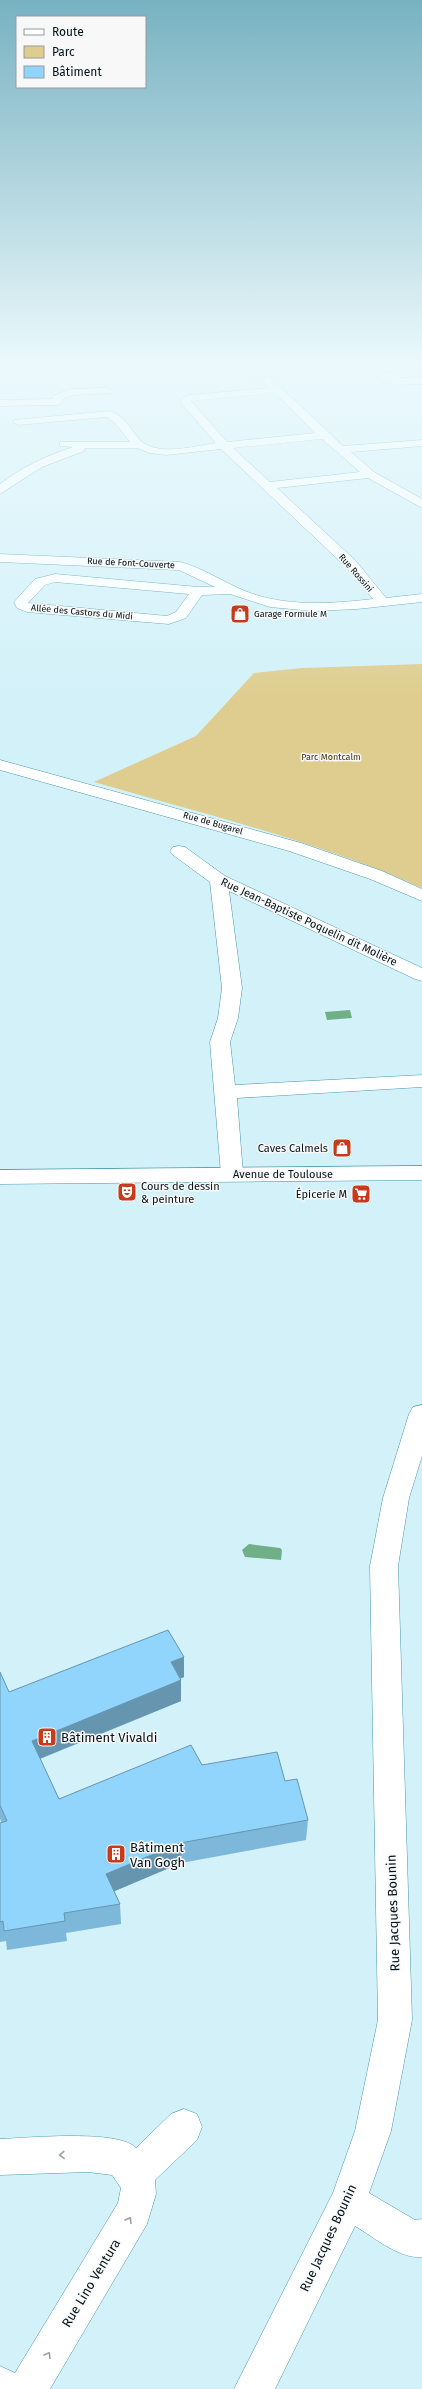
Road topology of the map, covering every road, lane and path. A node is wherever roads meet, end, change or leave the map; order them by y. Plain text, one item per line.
1 (16, 477) edge
2 (258, 477) edge
3 (340, 477) edge
4 (376, 477) edge
5 (267, 486) junction
6 (0, 490) edge
7 (422, 504) edge
8 (0, 558) edge
9 (233, 590) junction
10 (198, 591) junction
11 (422, 598) edge
12 (382, 602) junction
13 (0, 765) edge
14 (179, 851) dead end
15 (219, 880) junction
16 (422, 896) edge
17 (422, 975) edge
18 (422, 1081) edge
19 (226, 1092) junction
20 (422, 1173) edge
21 (232, 1174) junction
22 (0, 1177) edge
23 (422, 1414) edge
24 (184, 2127) dead end
25 (0, 2157) edge
26 (136, 2173) junction
27 (348, 2201) junction
28 (422, 2238) edge
29 (0, 2386) edge
30 (6, 2389) edge
31 (28, 2389) edge
32 (254, 2389) edge

1 - 6 street
2 - 5 street, Rue Rossini
3 - 5 street
4 - 7 street
5 - 12 street, Rue Rossini
8 - 9 street, Rue de Font-Couverte
9 - 10 street, Allée des Castors du Midi
9 - 12 street, Rue de Font-Couverte
10 - 10 street, Allée des Castors du Midi
11 - 12 street, Rue de Font-Couverte
13 - 16 street, Rue de Bugarel
14 - 15 street, Rue Jean-Baptiste Poquelin dit Molière
15 - 17 street, Rue Jean-Baptiste Poquelin dit Molière
15 - 19 street
18 - 19 street
19 - 21 street
20 - 21 street, Avenue de Toulouse
21 - 22 street, Avenue de Toulouse
23 - 27 street, Rue Jacques Bounin
24 - 26 street
26 -> 25 street
31 -> 26 street, Rue Lino Ventura
27 - 28 street
27 - 32 street, Rue Jacques Bounin
29 - 30 street

